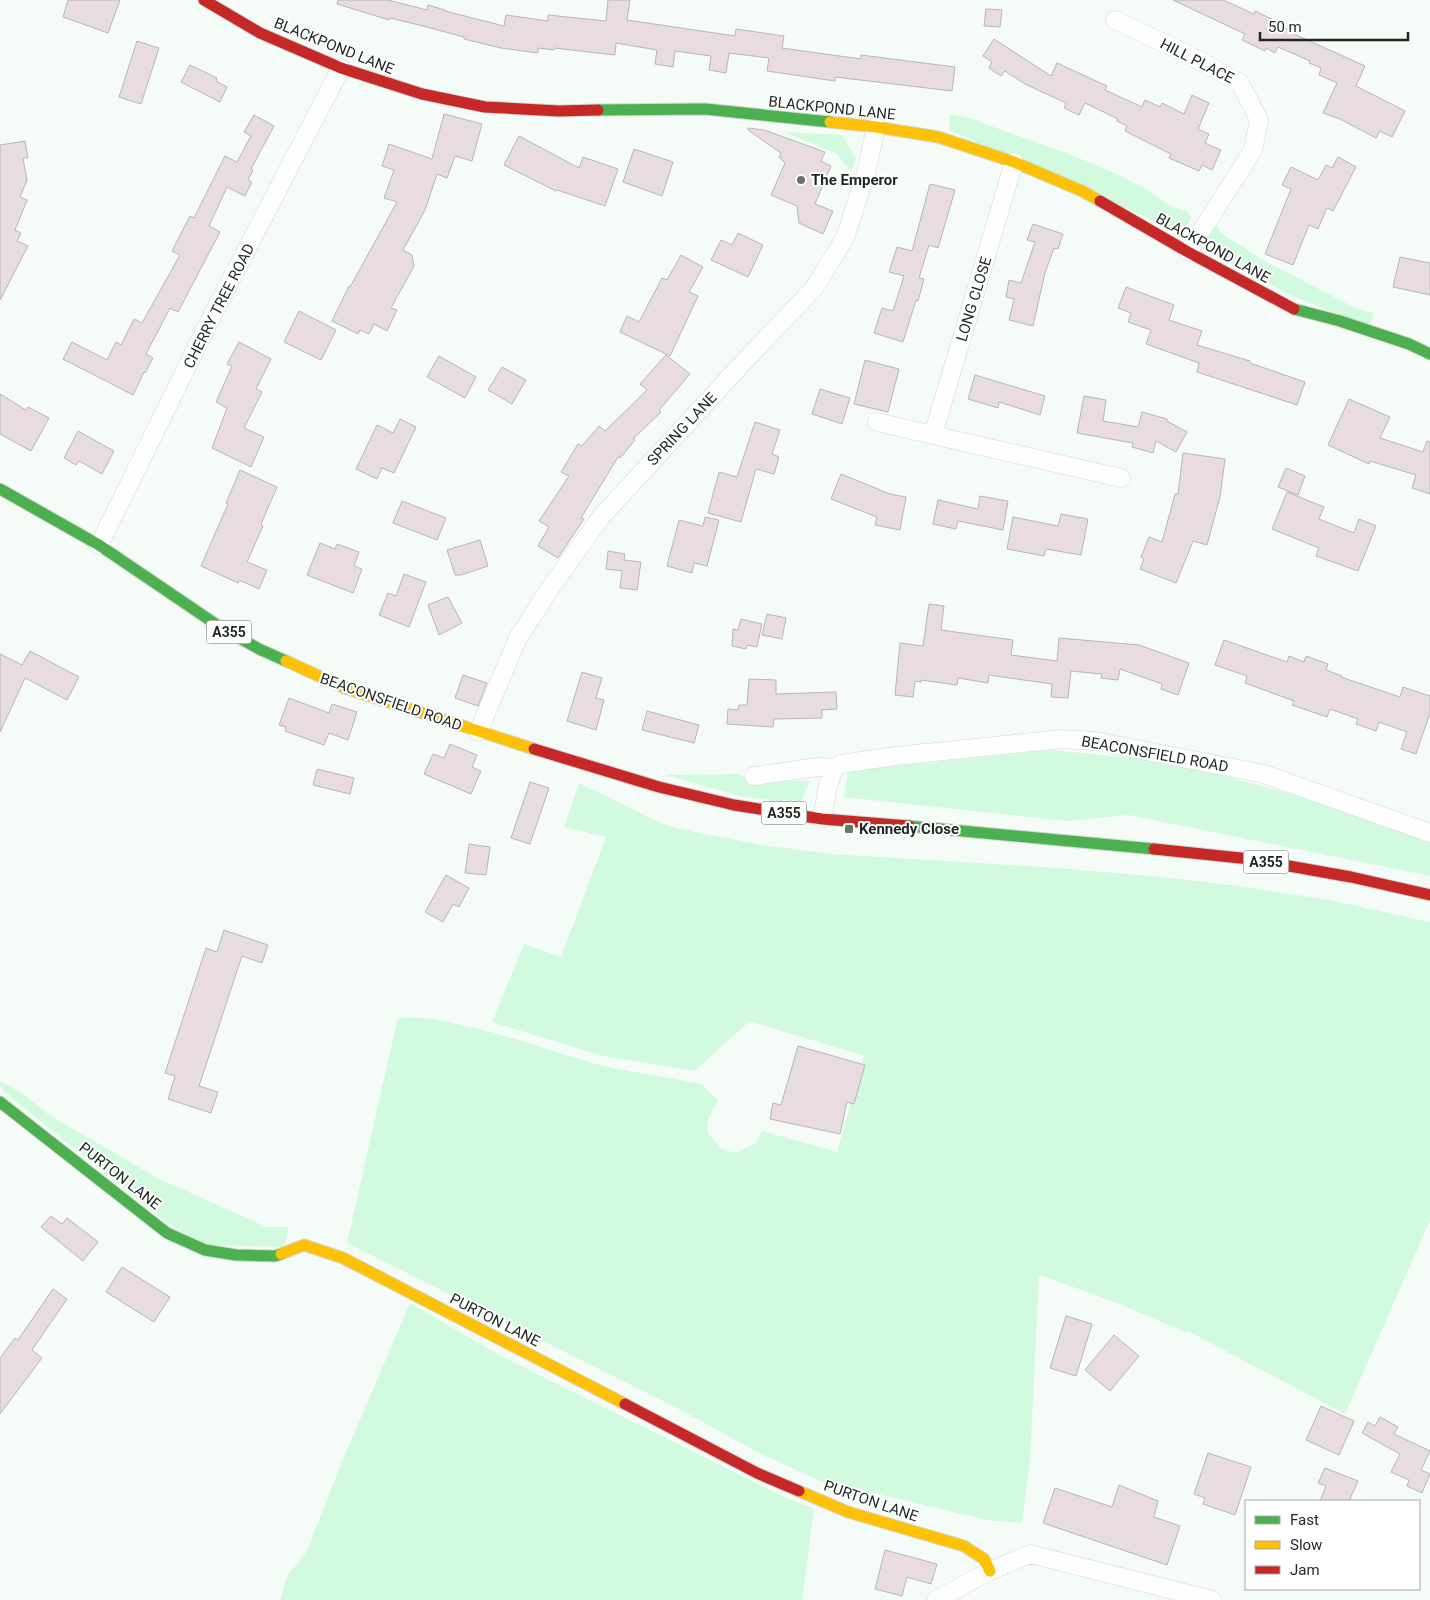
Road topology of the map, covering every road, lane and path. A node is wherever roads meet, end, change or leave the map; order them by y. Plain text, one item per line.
1 (204, 0) edge
2 (1115, 20) dead end
3 (341, 68) junction
4 (876, 127) junction
5 (1014, 162) junction
6 (1188, 252) junction
7 (1430, 354) edge
8 (878, 422) dead end
9 (933, 436) junction
10 (1121, 478) dead end
11 (0, 490) edge
12 (99, 544) junction
13 (478, 732) junction
14 (834, 768) junction
15 (754, 776) dead end
16 (822, 820) junction
17 (1430, 833) edge
18 (1430, 895) edge
19 (0, 1102) edge
20 (990, 1571) junction
21 (936, 1600) edge
22 (1212, 1600) edge

1 - 3 street, BLACKPOND LANE
2 - 6 street, HILL PLACE
3 - 4 street, BLACKPOND LANE
3 - 12 street, CHERRY TREE ROAD
4 - 5 street, BLACKPOND LANE
4 - 13 street, SPRING LANE
5 - 6 street, BLACKPOND LANE
5 - 9 street, LONG CLOSE
6 - 7 street, BLACKPOND LANE
8 - 9 street
9 - 10 street
11 - 12 street, BEACONSFIELD ROAD / A355
12 - 13 street, BEACONSFIELD ROAD / A355
13 - 16 street, BEACONSFIELD ROAD / A355
14 - 15 street, BEACONSFIELD ROAD
14 - 16 street
14 - 17 street, BEACONSFIELD ROAD
16 - 18 street, BEACONSFIELD ROAD / A355
19 - 20 street, PURTON LANE
20 - 21 street
20 - 22 street

